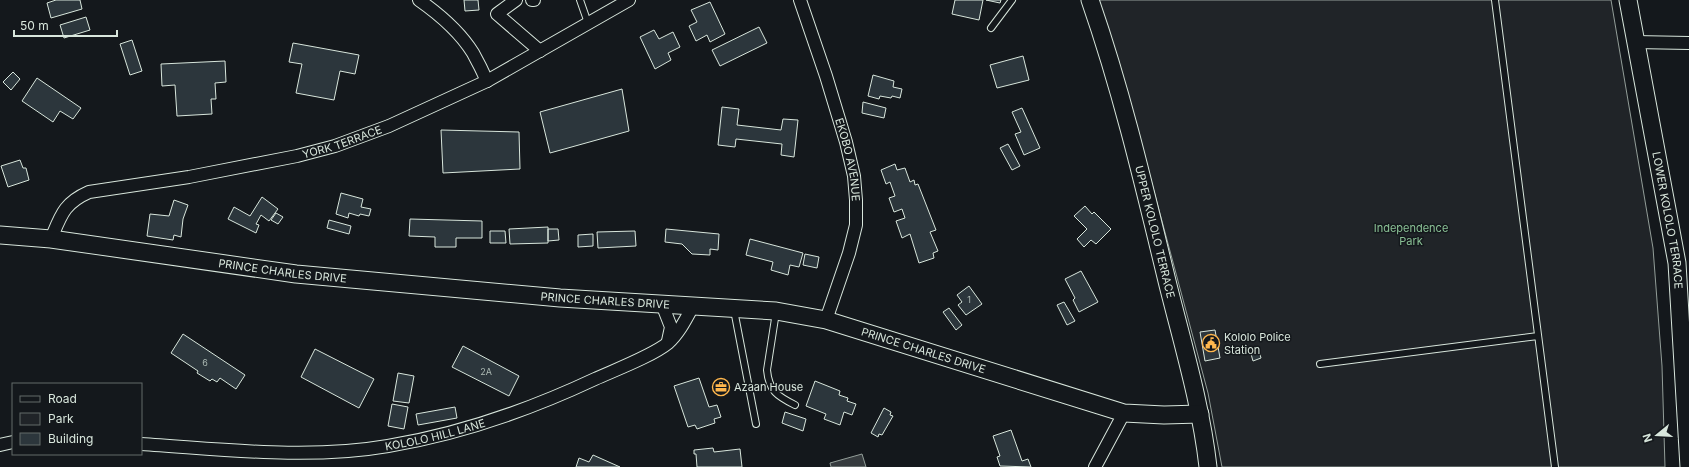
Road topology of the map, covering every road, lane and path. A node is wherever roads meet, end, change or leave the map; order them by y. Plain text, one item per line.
1 (419, 0) edge
2 (516, 0) edge
3 (580, 0) edge
4 (629, 0) edge
5 (800, 0) edge
6 (1012, 0) edge
7 (1090, 0) edge
8 (1495, 0) edge
9 (1628, 0) edge
10 (588, 23) junction
11 (991, 28) dead end
12 (1636, 42) junction
13 (1689, 43) edge
14 (540, 51) junction
15 (487, 81) junction
16 (0, 235) edge
17 (51, 239) junction
18 (662, 304) junction
19 (693, 306) junction
20 (733, 308) junction
21 (776, 311) junction
22 (826, 320) junction
23 (1538, 336) junction
24 (668, 343) junction
25 (1320, 364) dead end
26 (795, 405) dead end
27 (1124, 413) junction
28 (1200, 414) junction
29 (756, 424) dead end
30 (12, 442) edge
31 (142, 444) edge
32 (0, 445) edge
33 (1095, 467) edge
34 (1208, 467) edge
35 (1555, 467) edge
36 (1689, 467) edge

1 - 15 street
2 - 14 street
3 - 10 lane
4 - 10 street, YORK TERRACE
5 - 22 street, EKOBO AVENUE
6 - 11 lane
7 - 28 street, UPPER KOLOLO TERRACE
8 - 23 lane
9 - 12 street, LOWER KOLOLO TERRACE
10 - 14 street, YORK TERRACE
12 - 13 street
12 - 36 street, LOWER KOLOLO TERRACE
14 - 15 street, YORK TERRACE
15 - 17 street, YORK TERRACE
16 - 17 street, PRINCE CHARLES DRIVE
17 - 18 street, PRINCE CHARLES DRIVE
18 - 19 street, PRINCE CHARLES DRIVE
18 - 24 street
19 - 20 street, PRINCE CHARLES DRIVE
19 - 24 street, KOLOLO HILL LANE
20 - 21 street, PRINCE CHARLES DRIVE
20 - 29 lane
21 - 22 street, PRINCE CHARLES DRIVE
21 - 26 lane
22 - 27 street, PRINCE CHARLES DRIVE
23 - 25 lane
23 - 35 lane
24 - 31 street, KOLOLO HILL LANE
27 - 28 street, PRINCE CHARLES DRIVE
27 - 33 street
28 - 34 street, UPPER KOLOLO TERRACE
30 - 32 street

